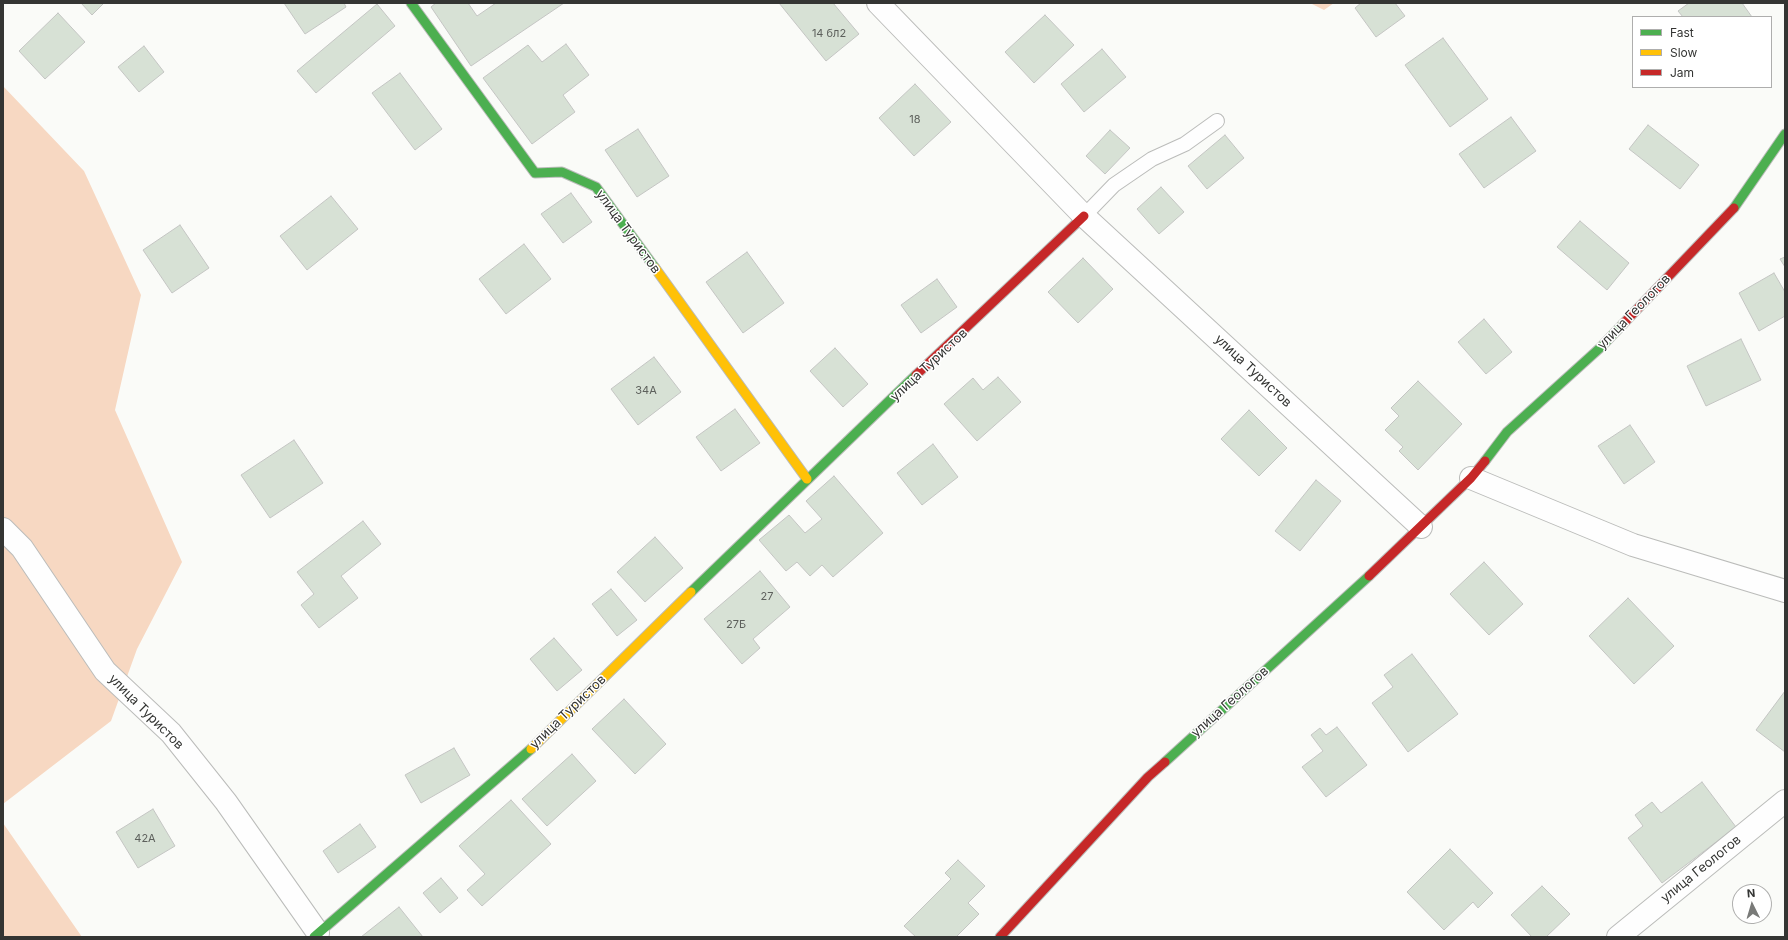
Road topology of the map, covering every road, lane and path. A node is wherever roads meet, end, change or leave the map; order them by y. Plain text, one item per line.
1 (411, 3) edge
2 (878, 3) edge
3 (1217, 121) dead end
4 (1785, 134) edge
5 (1084, 216) junction
6 (1471, 478) junction
7 (807, 479) junction
8 (1421, 527) junction
9 (3, 529) edge
10 (1785, 591) edge
11 (1785, 801) edge
12 (316, 935) edge
13 (1000, 937) edge
14 (1618, 937) edge

1 - 7 street, улица Туристов
2 - 5 street, улица Туристов
3 - 5 lane
4 - 6 street, улица Геологов
5 - 7 street, улица Туристов
5 - 8 street, улица Туристов
6 - 8 street, улица Геологов
6 - 10 street
7 - 12 street, улица Туристов
8 - 13 street, улица Геологов
9 - 12 street, улица Туристов
11 - 14 street, улица Геологов

